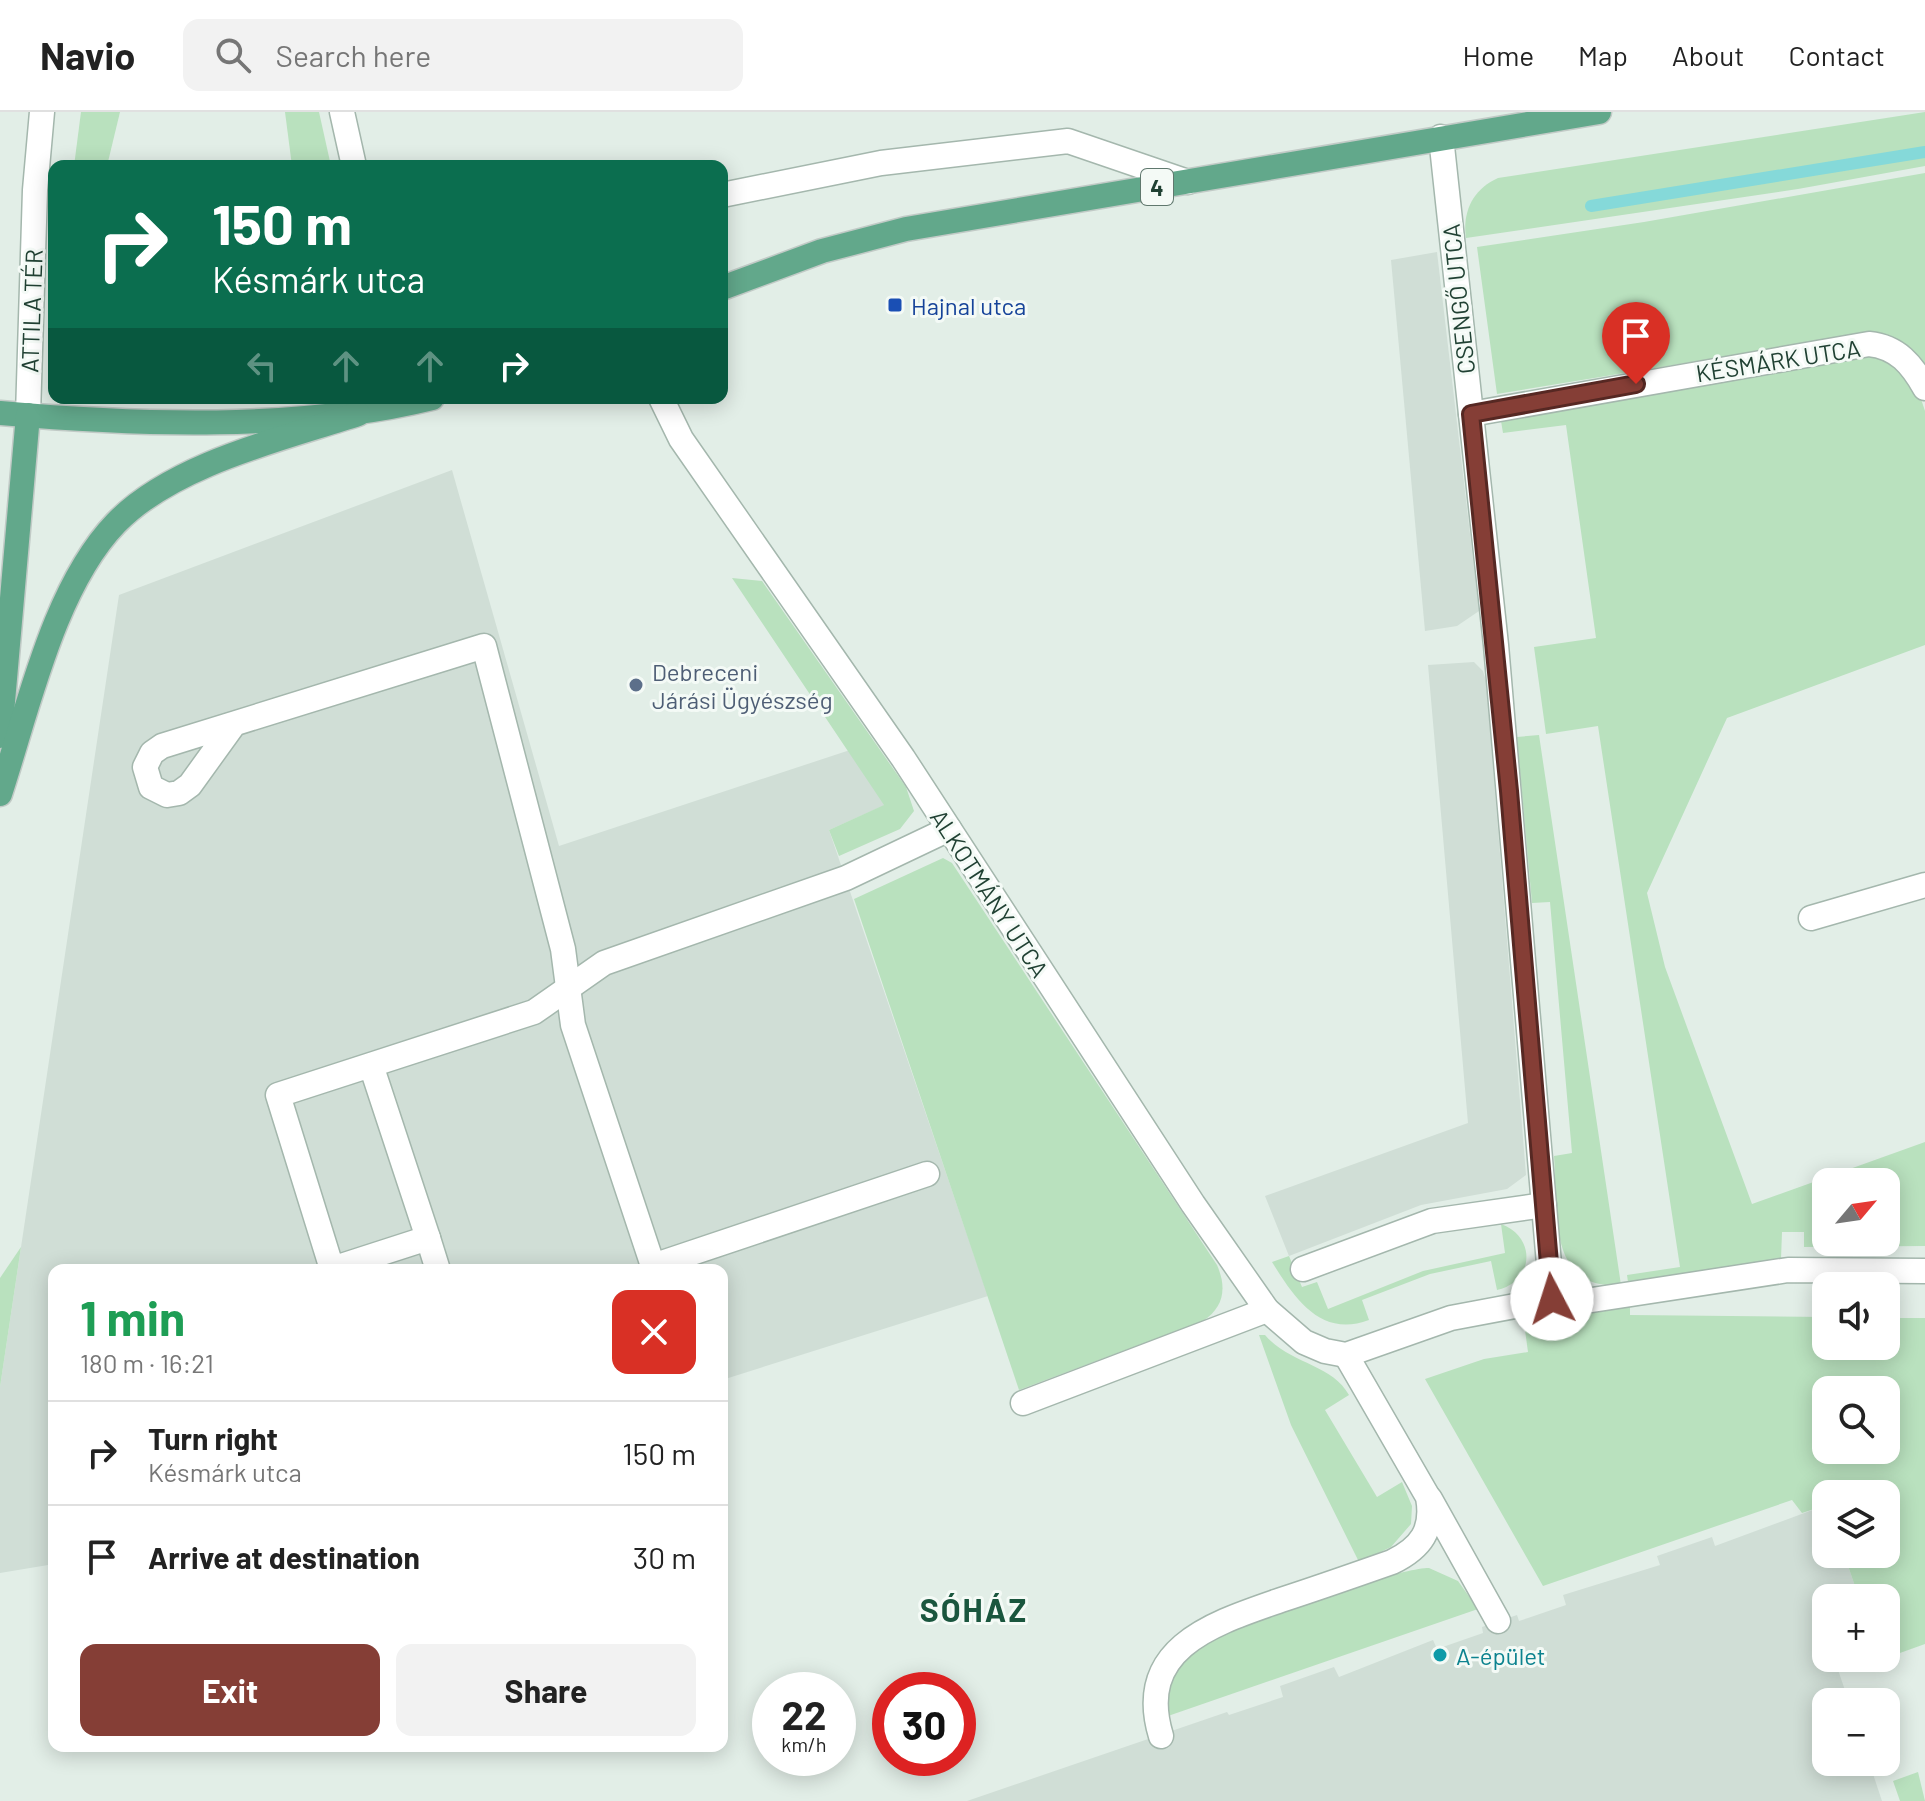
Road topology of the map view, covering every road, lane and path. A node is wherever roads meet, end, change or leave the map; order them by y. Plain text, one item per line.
1 (42, 112) edge
2 (342, 112) edge
3 (1599, 112) edge
4 (1441, 137) junction
5 (353, 160) edge
6 (1188, 182) junction
7 (728, 194) edge
8 (728, 286) edge
9 (1925, 388) edge
10 (404, 404) edge
11 (664, 404) edge
12 (0, 413) edge
13 (358, 414) junction
14 (1471, 414) junction
15 (28, 415) junction
16 (234, 724) dead end
17 (0, 736) edge
18 (0, 794) edge
19 (949, 829) junction
20 (1925, 885) edge
21 (1811, 918) dead end
22 (568, 988) junction
23 (371, 1065) junction
24 (927, 1174) dead end
25 (1544, 1205) junction
26 (428, 1238) junction
27 (329, 1264) edge
28 (347, 1264) edge
29 (436, 1264) edge
30 (651, 1264) edge
31 (664, 1264) edge
32 (1303, 1269) dead end
33 (1925, 1271) edge
34 (1552, 1299) junction
35 (1267, 1310) junction
36 (1346, 1355) junction
37 (1023, 1403) dead end
38 (1428, 1497) junction
39 (1498, 1621) dead end
40 (1161, 1736) dead end

1 - 15 street, ATTILA TÉR
2 - 5 street
3 - 4 main road, 4
4 - 6 main road, 4
4 - 14 street, CSENGŐ UTCA
6 - 7 street
6 - 8 main road, 4
9 - 14 street, KÉSMÁRK UTCA
10 - 13 main road
11 - 19 street, ALKOTMÁNY UTCA
12 - 15 main road
13 - 15 main road
13 - 18 main road
14 - 25 street, CSENGŐ UTCA
15 - 17 main road
16 - 22 street
19 - 22 street
19 - 35 street, ALKOTMÁNY UTCA
20 - 21 street
22 - 23 street
22 - 30 street
23 - 26 street
23 - 27 street
24 - 31 street
25 - 32 street
25 - 34 street, CSENGŐ UTCA
26 - 28 street
26 - 29 street
33 - 34 street
34 - 36 street
35 - 36 street, ALKOTMÁNY UTCA
35 - 37 street
36 - 38 street
38 - 39 street
38 - 40 street

